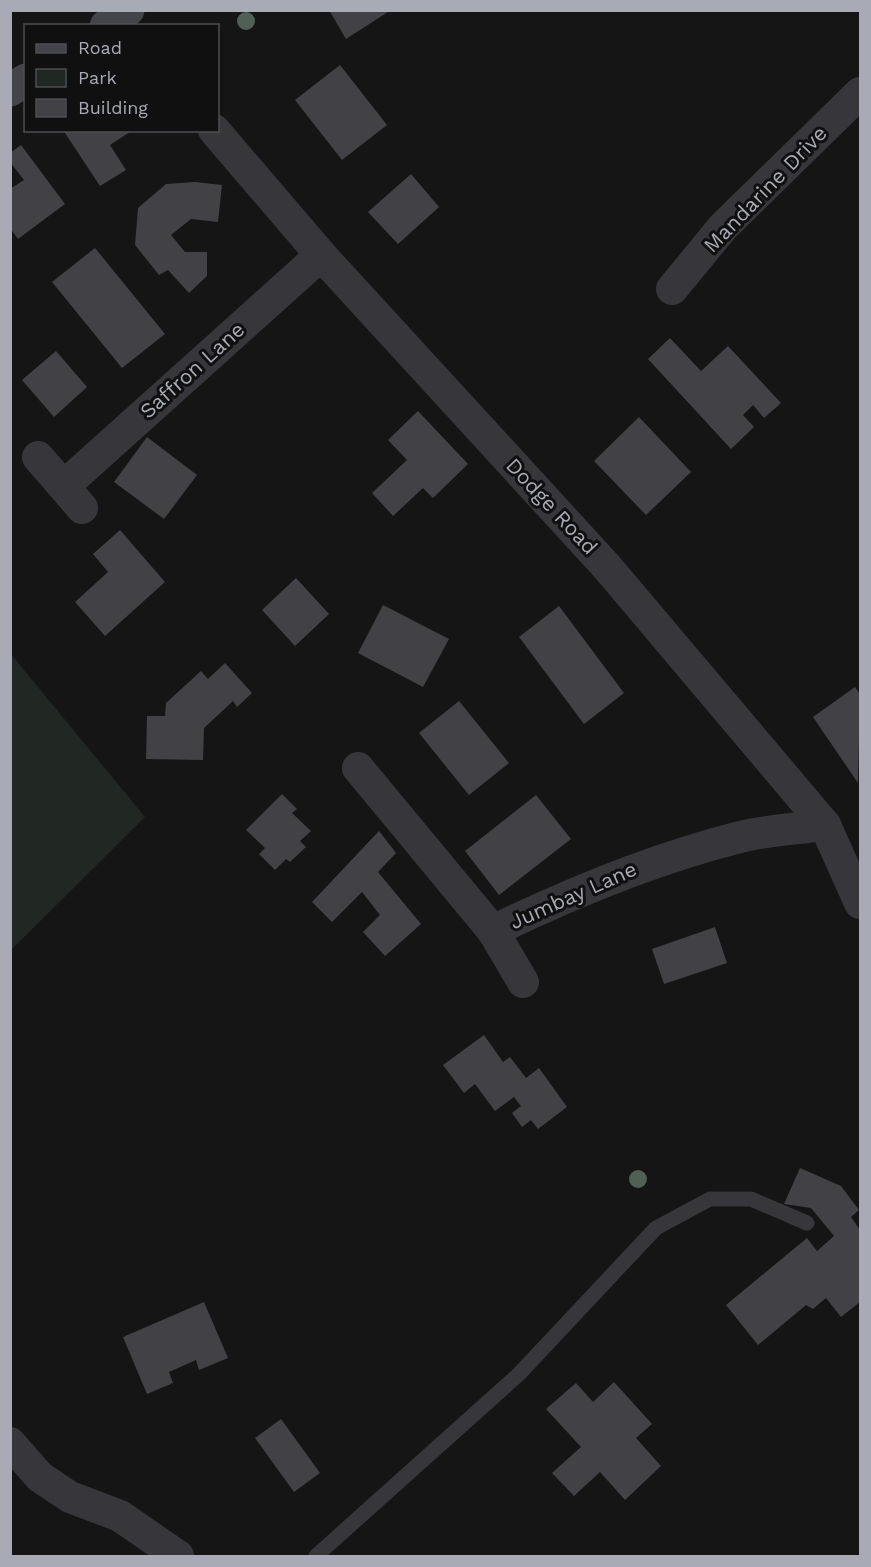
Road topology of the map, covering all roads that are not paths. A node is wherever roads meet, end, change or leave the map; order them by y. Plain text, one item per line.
1 (24, 81) edge
2 (10, 90) edge
3 (861, 93) edge
4 (216, 132) edge
5 (321, 255) junction
6 (672, 289) dead end
7 (38, 457) dead end
8 (358, 768) dead end
9 (825, 825) junction
10 (861, 903) edge
11 (493, 931) junction
12 (523, 982) dead end
13 (807, 1223) dead end
14 (10, 1443) edge
15 (178, 1557) edge
16 (316, 1557) edge

1 - 2 street
3 - 6 street, Mandarine Drive
4 - 5 street, Dodge Road
5 - 7 street, Saffron Lane
5 - 9 street, Dodge Road
8 - 11 street, Jumbay Lane
9 - 10 street, Dodge Road
9 - 11 street, Jumbay Lane
11 - 12 street
13 - 16 lane
14 - 15 street

